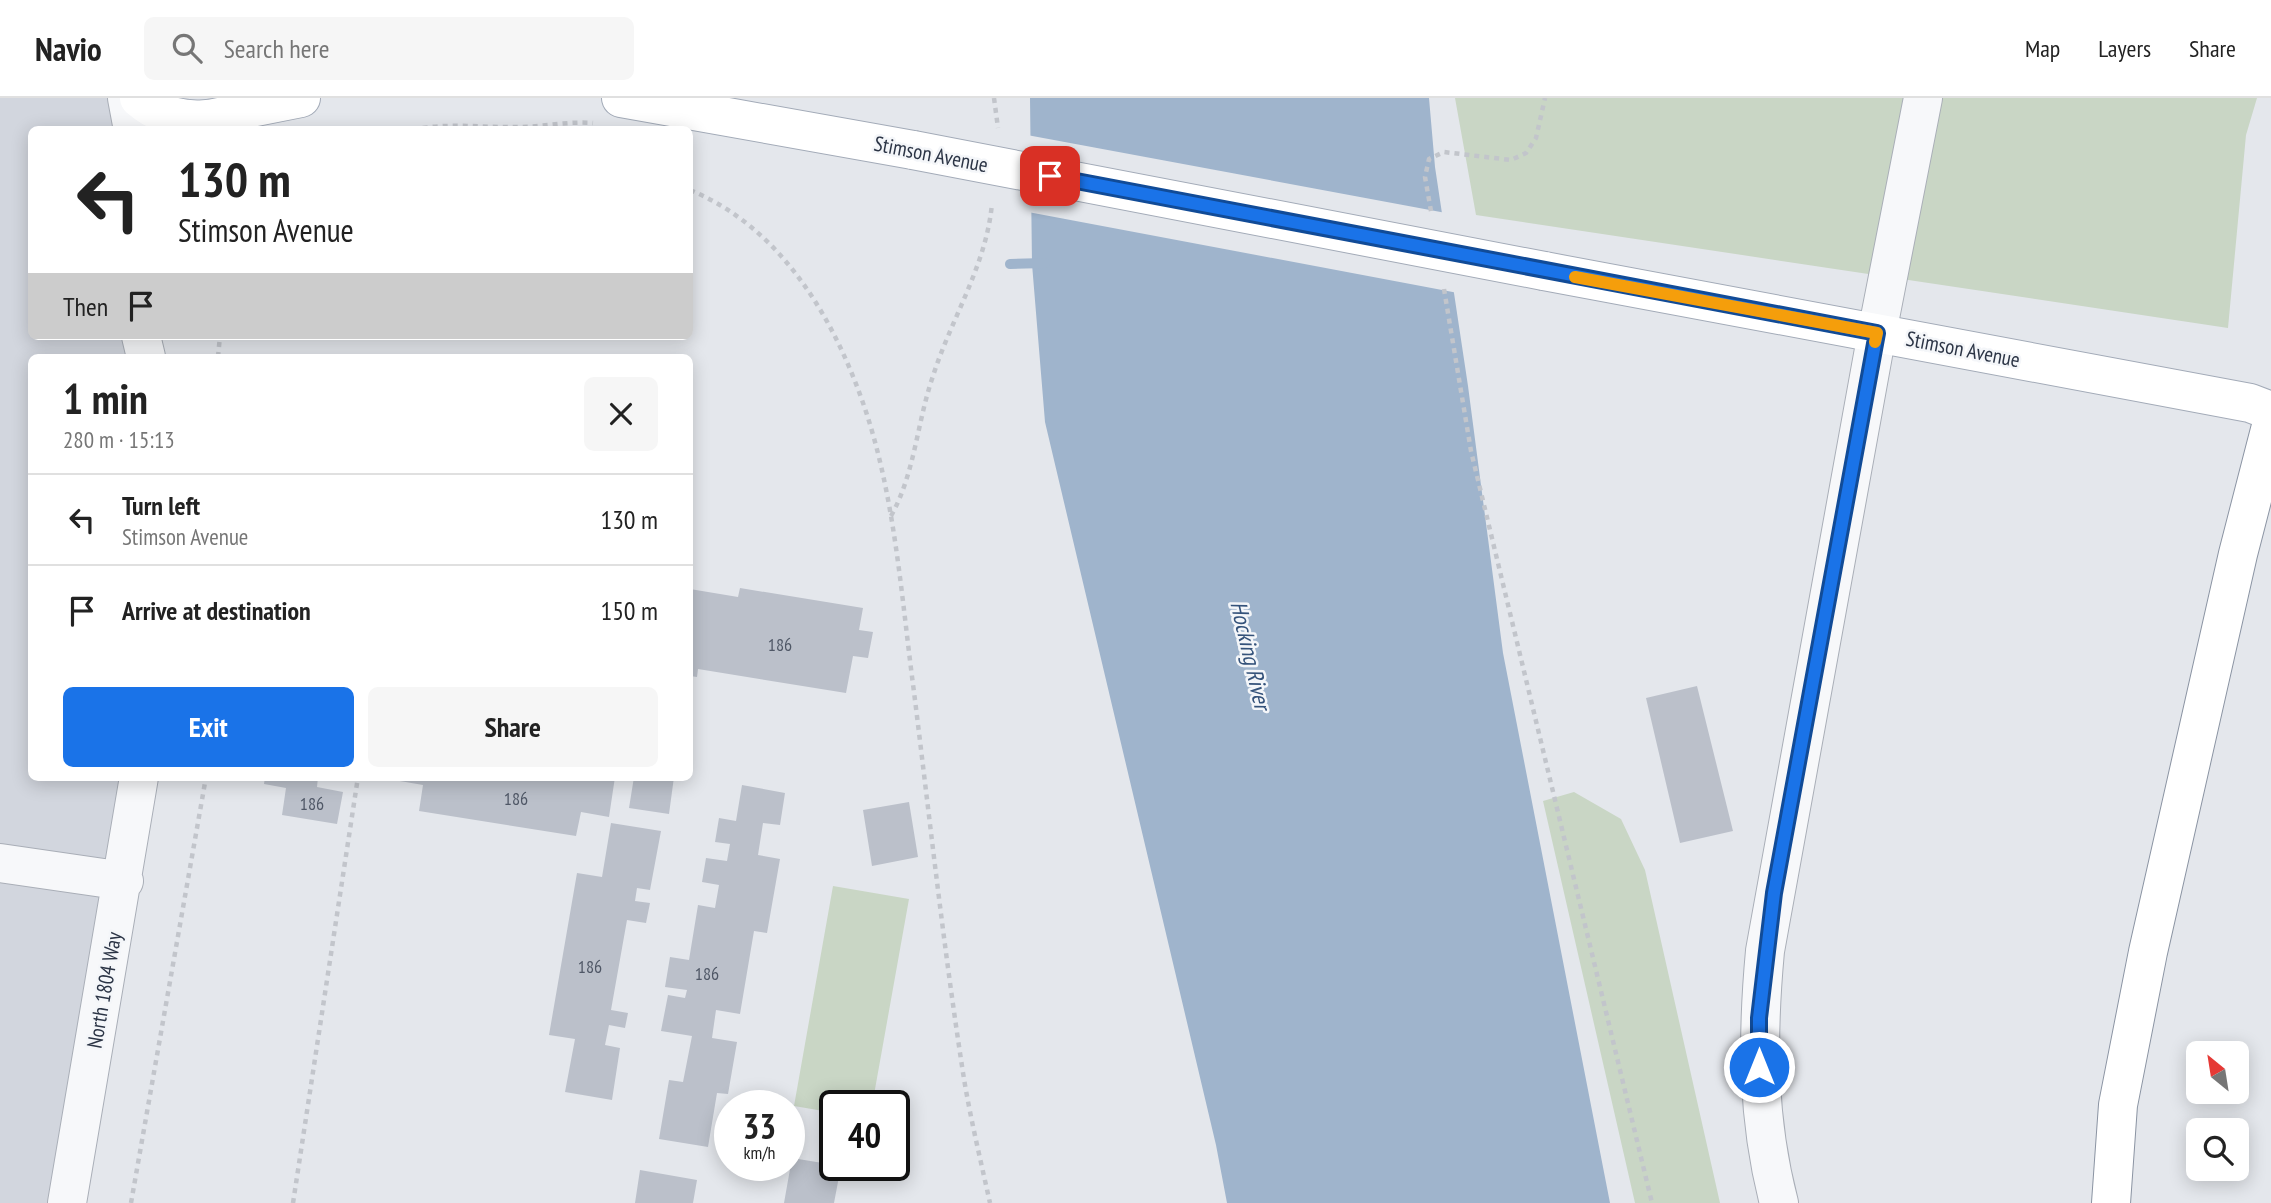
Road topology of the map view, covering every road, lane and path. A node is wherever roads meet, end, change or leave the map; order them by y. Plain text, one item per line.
1 (127, 98) edge
2 (139, 98) edge
3 (301, 98) edge
4 (621, 98) edge
5 (1545, 98) edge
6 (1923, 98) edge
7 (239, 113) edge
8 (574, 121) dead end
9 (132, 126) edge
10 (541, 126) edge
11 (693, 191) edge
12 (1432, 218) dead end
13 (990, 232) dead end
14 (1444, 286) dead end
15 (1877, 333) junction
16 (2266, 411) edge
17 (891, 517) junction
18 (138, 781) edge
19 (205, 781) edge
20 (357, 781) edge
21 (0, 863) edge
22 (124, 881) junction
23 (67, 1203) edge
24 (131, 1203) edge
25 (293, 1203) edge
26 (990, 1203) edge
27 (1652, 1203) edge
28 (1779, 1203) edge
29 (2111, 1203) edge

1 - 9 street
2 - 7 main road
3 - 7 main road
4 - 15 main road, Stimson Avenue, bridge
5 - 12 path
6 - 15 street
8 - 10 path
11 - 17 path
13 - 17 path
14 - 27 path
15 - 16 main road, Stimson Avenue
15 - 28 street
16 - 29 main road
17 - 26 path
18 - 22 street, North 1804 Way
19 - 24 path
20 - 25 path
21 - 22 street
22 - 23 street, North 1804 Way

